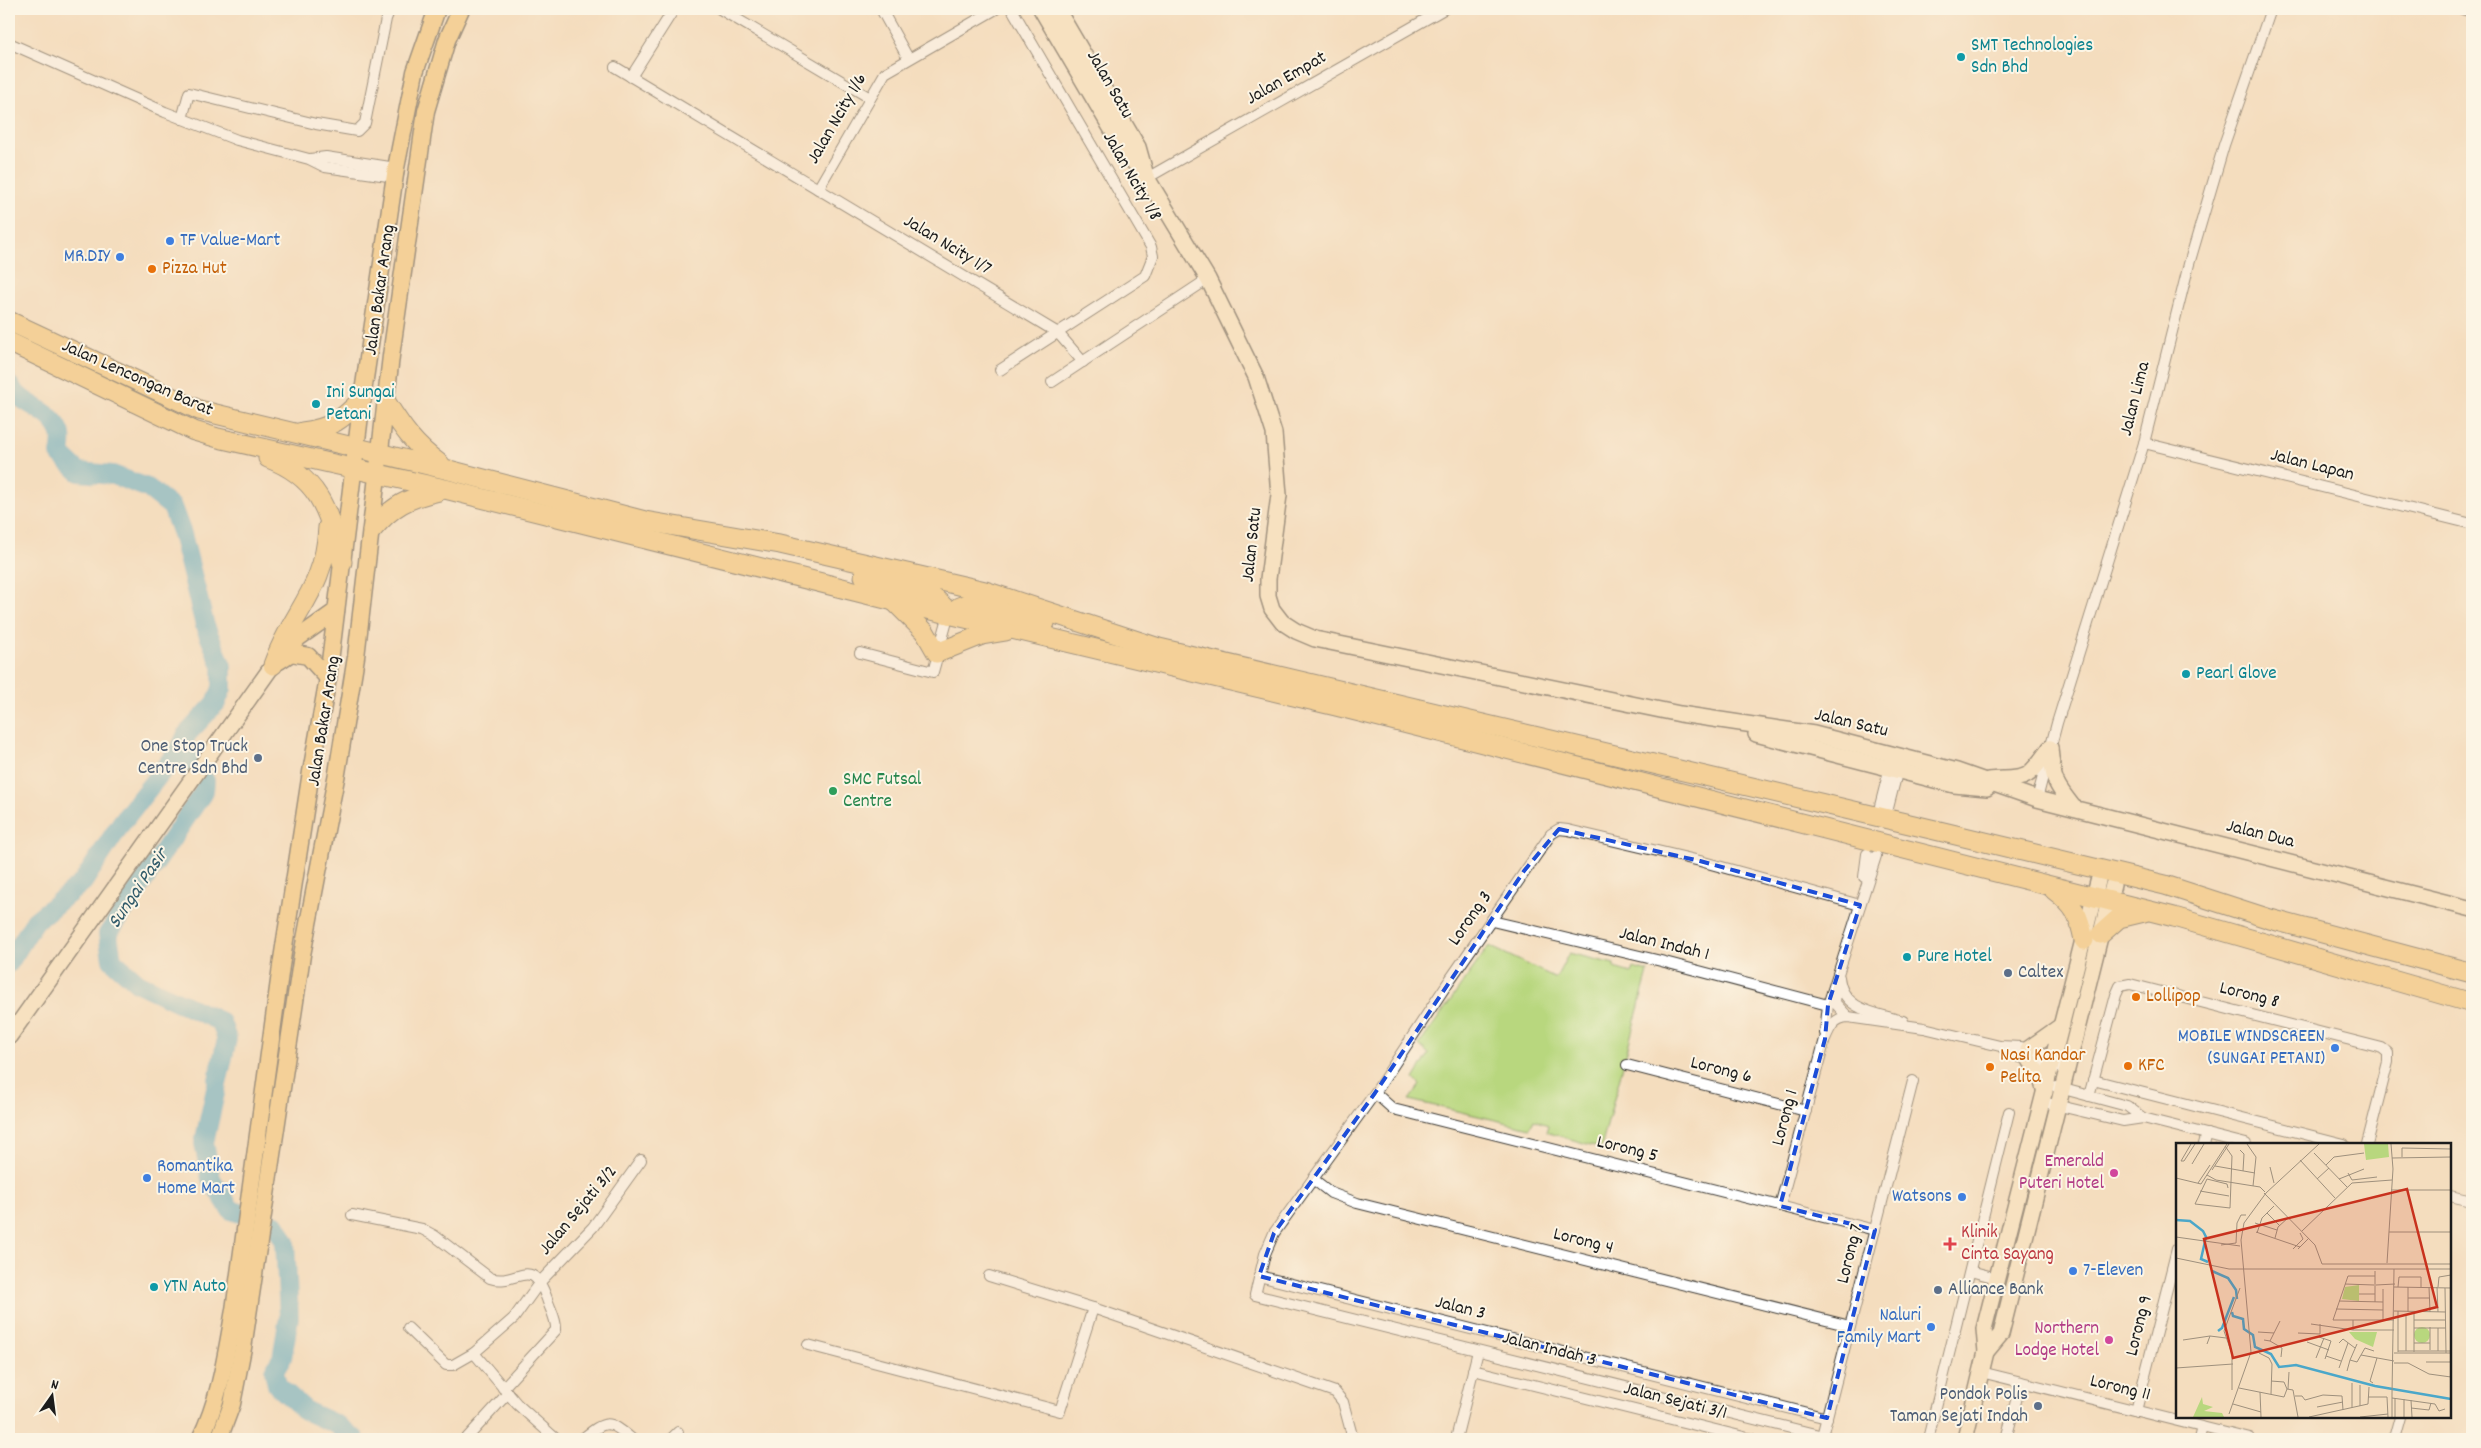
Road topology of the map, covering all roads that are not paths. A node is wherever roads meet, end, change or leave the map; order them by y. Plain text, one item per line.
1 (390, 9) edge
2 (437, 9) edge
3 (461, 9) edge
4 (674, 9) edge
5 (720, 9) edge
6 (881, 9) edge
7 (996, 9) edge
8 (1012, 9) edge
9 (1041, 9) edge
10 (1057, 9) edge
11 (1444, 9) edge
12 (2270, 9) edge
13 (2462, 9) edge
14 (2472, 12) edge
15 (9, 43) edge
16 (908, 58) junction
17 (614, 67) dead end
18 (631, 77) junction
19 (870, 98) junction
20 (182, 119) junction
21 (396, 172) junction
22 (1147, 178) junction
23 (818, 189) junction
24 (1208, 278) junction
25 (9, 321) edge
26 (1058, 333) junction
27 (9, 342) edge
28 (1083, 362) junction
29 (1000, 370) dead end
30 (1052, 382) dead end
31 (362, 399) junction
32 (386, 402) junction
33 (290, 433) junction
34 (218, 438) junction
35 (2144, 443) junction
36 (356, 447) junction
37 (380, 453) junction
38 (353, 469) junction
39 (449, 470) junction
40 (378, 474) junction
41 (445, 489) junction
42 (328, 513) junction
43 (2472, 524) edge
44 (372, 530) junction
45 (780, 544) junction
46 (342, 562) junction
47 (894, 601) junction
48 (336, 611) junction
49 (949, 614) junction
50 (1015, 629) junction
51 (1159, 648) junction
52 (860, 653) dead end
53 (937, 653) junction
54 (273, 665) junction
55 (328, 678) junction
56 (2050, 748) junction
57 (1895, 763) junction
58 (1982, 780) junction
59 (2008, 790) junction
60 (2037, 799) junction
61 (1884, 807) dead end
62 (2074, 808) junction
63 (1935, 830) junction
64 (1872, 855) dead end
65 (2051, 887) junction
66 (2104, 891) junction
67 (1860, 904) junction
68 (2472, 909) edge
69 (2153, 911) junction
70 (2270, 919) junction
71 (1492, 921) junction
72 (2093, 937) junction
73 (2404, 955) junction
74 (2472, 973) edge
75 (1839, 974) junction
76 (2396, 982) junction
77 (2472, 1003) edge
78 (1828, 1005) junction
79 (1848, 1017) junction
80 (2062, 1025) junction
81 (1924, 1028) junction
82 (9, 1037) edge
83 (1825, 1039) junction
84 (2029, 1054) junction
85 (2054, 1061) junction
86 (1627, 1065) dead end
87 (2069, 1065) junction
88 (2093, 1080) junction
89 (1913, 1081) dead end
90 (2063, 1089) junction
91 (1375, 1093) junction
92 (2045, 1093) junction
93 (2089, 1096) junction
94 (2058, 1106) junction
95 (1806, 1111) junction
96 (2009, 1112) dead end
97 (2143, 1118) junction
98 (2205, 1139) edge
99 (2238, 1143) edge
100 (2340, 1143) edge
101 (2367, 1143) edge
102 (641, 1160) dead end
103 (1313, 1179) junction
104 (257, 1196) junction
105 (2451, 1196) edge
106 (2472, 1201) edge
107 (1780, 1206) junction
108 (352, 1215) dead end
109 (1875, 1230) junction
110 (250, 1246) junction
111 (2176, 1261) edge
112 (1970, 1271) junction
113 (989, 1276) dead end
114 (1259, 1276) junction
115 (1997, 1278) junction
116 (540, 1282) junction
117 (1255, 1295) joint
118 (1093, 1308) junction
119 (1850, 1326) junction
120 (408, 1328) dead end
121 (808, 1345) dead end
122 (1478, 1351) junction
123 (1986, 1352) junction
124 (474, 1353) junction
125 (1473, 1370) junction
126 (1981, 1372) junction
127 (2021, 1382) junction
128 (505, 1390) junction
129 (2136, 1411) junction
130 (1827, 1418) junction
131 (2400, 1418) edge
132 (2202, 1427) junction
133 (1822, 1436) junction
134 (200, 1439) edge
135 (219, 1439) edge
136 (466, 1439) edge
137 (556, 1439) edge
138 (582, 1439) edge
139 (632, 1439) edge
140 (1353, 1439) edge
141 (1456, 1439) edge
142 (1752, 1439) edge
143 (1835, 1439) edge
144 (1928, 1439) edge
145 (1965, 1439) edge
146 (2006, 1439) edge
147 (2199, 1439) edge
148 (2250, 1439) edge
149 (2394, 1439) edge

1 - 20 street
2 - 21 main road, Jalan Bakar Arang
3 - 32 main road, Jalan Bakar Arang
4 - 18 street
5 - 19 street
6 - 16 street
7 - 16 street, Jalan Ncity 1/6
8 - 26 street, Jalan Ncity 1/8
9 - 22 main road, Jalan Satu
10 - 22 main road, Jalan Satu
11 - 22 street, Jalan Empat
12 - 35 street, Jalan Lima
13 - 14 street
15 - 20 street
16 - 19 street, Jalan Ncity 1/6
17 - 18 street, Jalan Ncity 1/7
18 - 23 street, Jalan Ncity 1/7
19 - 23 street, Jalan Ncity 1/6
20 - 21 street
21 - 31 main road, Jalan Bakar Arang
22 - 24 main road, Jalan Satu
23 - 26 street, Jalan Ncity 1/7
24 - 28 street
24 - 57 main road, Jalan Satu
25 - 33 highway, Jalan Lencongan Barat
26 - 28 street, Jalan Ncity 1/7
26 - 29 street
27 - 34 highway, Jalan Lencongan Barat
28 - 30 street
31 - 33 highway
31 - 36 main road, Jalan Bakar Arang
32 - 37 main road, Jalan Bakar Arang
32 - 39 highway
33 - 36 highway, Jalan Lencongan Barat
34 - 38 highway, Jalan Lencongan Barat
34 - 42 highway
35 - 43 street, Jalan Lapan
35 - 56 street, Jalan Lima
36 - 37 highway, Jalan Lencongan Barat
36 - 38 main road, Jalan Bakar Arang
37 - 39 highway, Jalan Lencongan Barat
37 - 40 main road, Jalan Bakar Arang
38 - 40 highway, Jalan Lencongan Barat
38 - 46 main road, Jalan Bakar Arang
39 - 45 highway, Jalan Lencongan Barat
40 - 41 highway, Jalan Lencongan Barat
40 - 44 main road, Jalan Bakar Arang
41 - 44 highway
41 - 47 highway, Jalan Lencongan Barat
42 - 46 highway
42 - 54 highway
44 - 104 main road, Jalan Bakar Arang
45 - 49 highway
45 - 51 highway
46 - 48 main road, Jalan Bakar Arang
47 - 49 highway, Jalan Lencongan Barat
47 - 53 highway
48 - 54 main road
48 - 55 main road, Jalan Bakar Arang
49 - 50 highway, Jalan Lencongan Barat
49 - 51 highway
49 - 53 street
50 - 53 highway
50 - 65 highway, Jalan Lencongan Barat
51 - 63 highway
52 - 53 street
54 - 55 main road
54 - 82 main road
55 - 104 main road, Jalan Bakar Arang
56 - 58 main road
56 - 60 street, Jalan Lima
56 - 62 main road
57 - 58 main road, Jalan Satu
57 - 59 main road, Jalan Satu
57 - 61 street
58 - 59 main road, Jalan Satu
59 - 60 main road, Jalan Satu
60 - 62 main road, Jalan Dua
62 - 68 main road, Jalan Dua
63 - 66 highway
63 - 70 highway
64 - 67 street
65 - 66 highway, Jalan Lencongan Barat
65 - 72 highway
66 - 69 highway
66 - 70 highway
66 - 72 main road
67 - 71 street, Lorong 3
67 - 75 street
69 - 72 highway
69 - 76 highway
70 - 73 highway
71 - 78 street, Jalan Indah 1
71 - 91 street, Lorong 3
72 - 80 main road
72 - 87 main road
73 - 74 highway
73 - 76 highway
75 - 78 street
75 - 79 street
75 - 81 street
76 - 77 highway
78 - 83 street
79 - 81 street
79 - 83 street
80 - 84 main road
80 - 85 main road
81 - 84 street
83 - 95 street, Lorong 1
84 - 85 street
84 - 92 main road
85 - 87 street
85 - 92 main road
86 - 95 street, Lorong 6
87 - 90 main road
88 - 93 street, Lorong 8
88 - 100 street
88 - 101 street, Lorong 8
89 - 109 street, Lorong 7
90 - 92 street
90 - 93 street
90 - 94 main road
91 - 103 street, Lorong 3
91 - 107 street, Lorong 5
92 - 94 street
92 - 115 main road
93 - 97 street
94 - 97 street
94 - 123 main road
95 - 107 street, Lorong 1
96 - 112 street
97 - 98 street
98 - 99 street
102 - 116 street, Jalan Sejati 3/2
103 - 114 street, Lorong 3
103 - 119 street, Lorong 4
104 - 110 main road, Jalan Bakar Arang
105 - 106 street
107 - 109 street, Lorong 5
108 - 116 street
109 - 119 street, Lorong 7
110 - 134 main road, Jalan Bakar Arang
110 - 135 main road, Jalan Bakar Arang
111 - 129 street, Lorong 9
112 - 115 street
112 - 144 street
113 - 118 street
114 - 117 street, Lorong 3
114 - 130 street, Jalan 3
115 - 123 main road
116 - 124 street, Jalan Sejati 3/2
116 - 128 street
117 - 122 street, Jalan Indah 3
118 - 121 street
118 - 140 street
119 - 130 street, Lorong 7
120 - 124 street, Jalan Sejati 3/2
122 - 125 street
122 - 133 street, Jalan Indah 3
123 - 126 main road
124 - 128 street
125 - 141 street
125 - 142 street, Jalan Sejati 3/1
126 - 127 street, Lorong 11
126 - 145 main road
127 - 129 street, Lorong 11
127 - 146 street
128 - 136 street
128 - 137 street
129 - 132 street, Lorong 11
130 - 133 street, Lorong 7
131 - 149 street
132 - 147 street
132 - 148 street, Lorong 11
133 - 143 street, Jalan Indah 3
138 - 139 street

